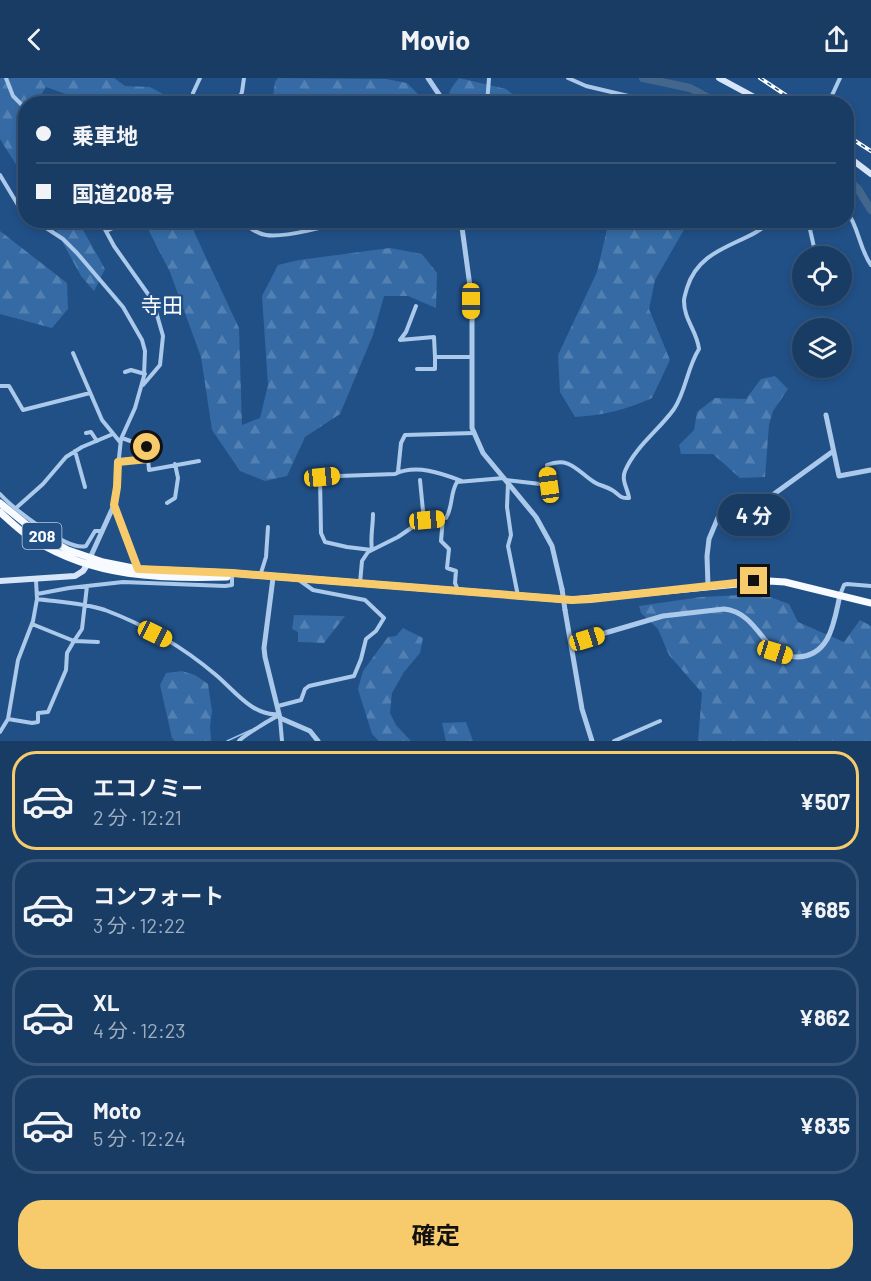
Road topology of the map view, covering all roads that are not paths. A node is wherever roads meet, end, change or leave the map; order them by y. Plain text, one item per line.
1 (6, 78) edge
2 (200, 78) edge
3 (244, 78) edge
4 (428, 78) edge
5 (489, 78) edge
6 (568, 78) edge
7 (720, 78) edge
8 (840, 78) edge
9 (194, 96) edge
10 (240, 96) edge
11 (440, 96) edge
12 (488, 96) edge
13 (628, 96) edge
14 (753, 96) edge
15 (832, 96) edge
16 (18, 101) edge
17 (854, 161) edge
18 (871, 174) edge
19 (0, 175) edge
20 (18, 206) edge
21 (854, 222) edge
22 (46, 228) edge
23 (104, 228) edge
24 (113, 228) edge
25 (250, 228) edge
26 (312, 228) edge
27 (462, 228) edge
28 (762, 228) edge
29 (810, 228) edge
30 (106, 231) junction
31 (814, 246) edge
32 (871, 265) edge
33 (416, 306) dead end
34 (73, 353) dead end
35 (435, 357) junction
36 (472, 357) junction
37 (417, 369) dead end
38 (125, 372) dead end
39 (145, 374) junction
40 (0, 386) edge
41 (142, 386) junction
42 (90, 393) junction
43 (826, 415) dead end
44 (474, 432) junction
45 (86, 433) dead end
46 (113, 434) junction
47 (139, 435) dead end
48 (121, 440) junction
49 (97, 441) junction
50 (137, 443) junction
51 (75, 451) junction
52 (832, 452) junction
53 (148, 459) junction
54 (199, 461) dead end
55 (118, 462) junction
56 (175, 464) junction
57 (871, 470) edge
58 (398, 473) junction
59 (311, 477) dead end
60 (320, 477) junction
61 (420, 480) dead end
62 (506, 480) junction
63 (463, 481) junction
64 (84, 487) dead end
65 (0, 494) edge
66 (1, 501) edge
67 (167, 503) dead end
68 (114, 505) junction
69 (16, 508) junction
70 (0, 512) edge
71 (373, 514) dead end
72 (443, 518) junction
73 (424, 521) junction
74 (268, 527) dead end
75 (103, 531) junction
76 (372, 550) junction
77 (89, 561) junction
78 (138, 569) junction
79 (260, 576) junction
80 (273, 578) junction
81 (298, 579) junction
82 (36, 580) junction
83 (0, 581) edge
84 (153, 581) junction
85 (360, 584) junction
86 (87, 586) junction
87 (708, 586) junction
88 (871, 586) edge
89 (459, 591) junction
90 (840, 595) junction
91 (518, 596) junction
92 (37, 597) junction
93 (871, 603) edge
94 (85, 605) junction
95 (32, 624) junction
96 (74, 641) junction
97 (98, 642) dead end
98 (571, 643) junction
99 (278, 706) junction
100 (280, 715) junction
101 (9, 719) junction
102 (660, 721) dead end
103 (0, 732) edge
104 (239, 741) edge
105 (282, 741) edge
106 (318, 741) edge
107 (592, 741) edge
108 (614, 741) edge

1 - 16 street
2 - 9 street
3 - 10 street
4 - 11 street
5 - 12 street
6 - 13 street
7 - 14 main road
8 - 15 street
17 - 18 main road
19 - 20 street
21 - 32 street
22 - 39 street
23 - 30 street
24 - 30 street
25 - 26 street
27 - 36 street
28 - 62 street
29 - 31 street
30 - 41 street
33 - 35 street
34 - 42 street
35 - 36 street
35 - 37 street
36 - 44 street
38 - 39 street
39 - 41 street
40 - 42 street
41 - 48 street
42 - 46 street
43 - 52 street
44 - 58 street
44 - 62 street
45 - 49 street
46 - 48 street
46 - 49 street
47 - 50 street
48 - 50 street
48 - 55 street
49 - 51 street
50 - 53 street
51 - 64 street
51 - 69 street
52 - 57 street
52 - 87 street
53 - 55 street
53 - 56 street
54 - 56 street
55 - 68 street
56 - 67 street
58 - 60 street
58 - 63 street
59 - 60 street
60 - 76 street
61 - 73 street
62 - 63 street
62 - 91 street
62 - 98 street, bridge
63 - 72 street
65 - 66 street
66 - 69 street
66 - 77 highway, 208
68 - 75 street
68 - 78 street
69 - 75 street
70 - 77 highway, 208
71 - 76 street
72 - 73 street
72 - 89 street
73 - 76 street
74 - 79 street
75 - 77 street
76 - 85 street
77 - 78 highway, 208
77 - 82 main road
77 - 84 highway, 208
78 - 79 highway, 208
79 - 80 highway, 208
79 - 84 highway, 208
80 - 81 highway, 208
80 - 99 street
81 - 85 highway, 208
81 - 99 street
82 - 83 main road
82 - 92 street
84 - 86 street
85 - 89 highway, 208
86 - 92 street
86 - 94 street
87 - 90 highway, 208
87 - 91 highway, 208
88 - 90 street
89 - 91 highway, 208
90 - 93 highway, 208
90 - 98 street
92 - 94 street
92 - 95 street
94 - 96 street
94 - 100 street
95 - 96 street
95 - 101 street
96 - 97 street
96 - 101 street
98 - 107 street
99 - 100 street
100 - 104 street
100 - 105 street
100 - 106 street
101 - 103 street
102 - 108 street

